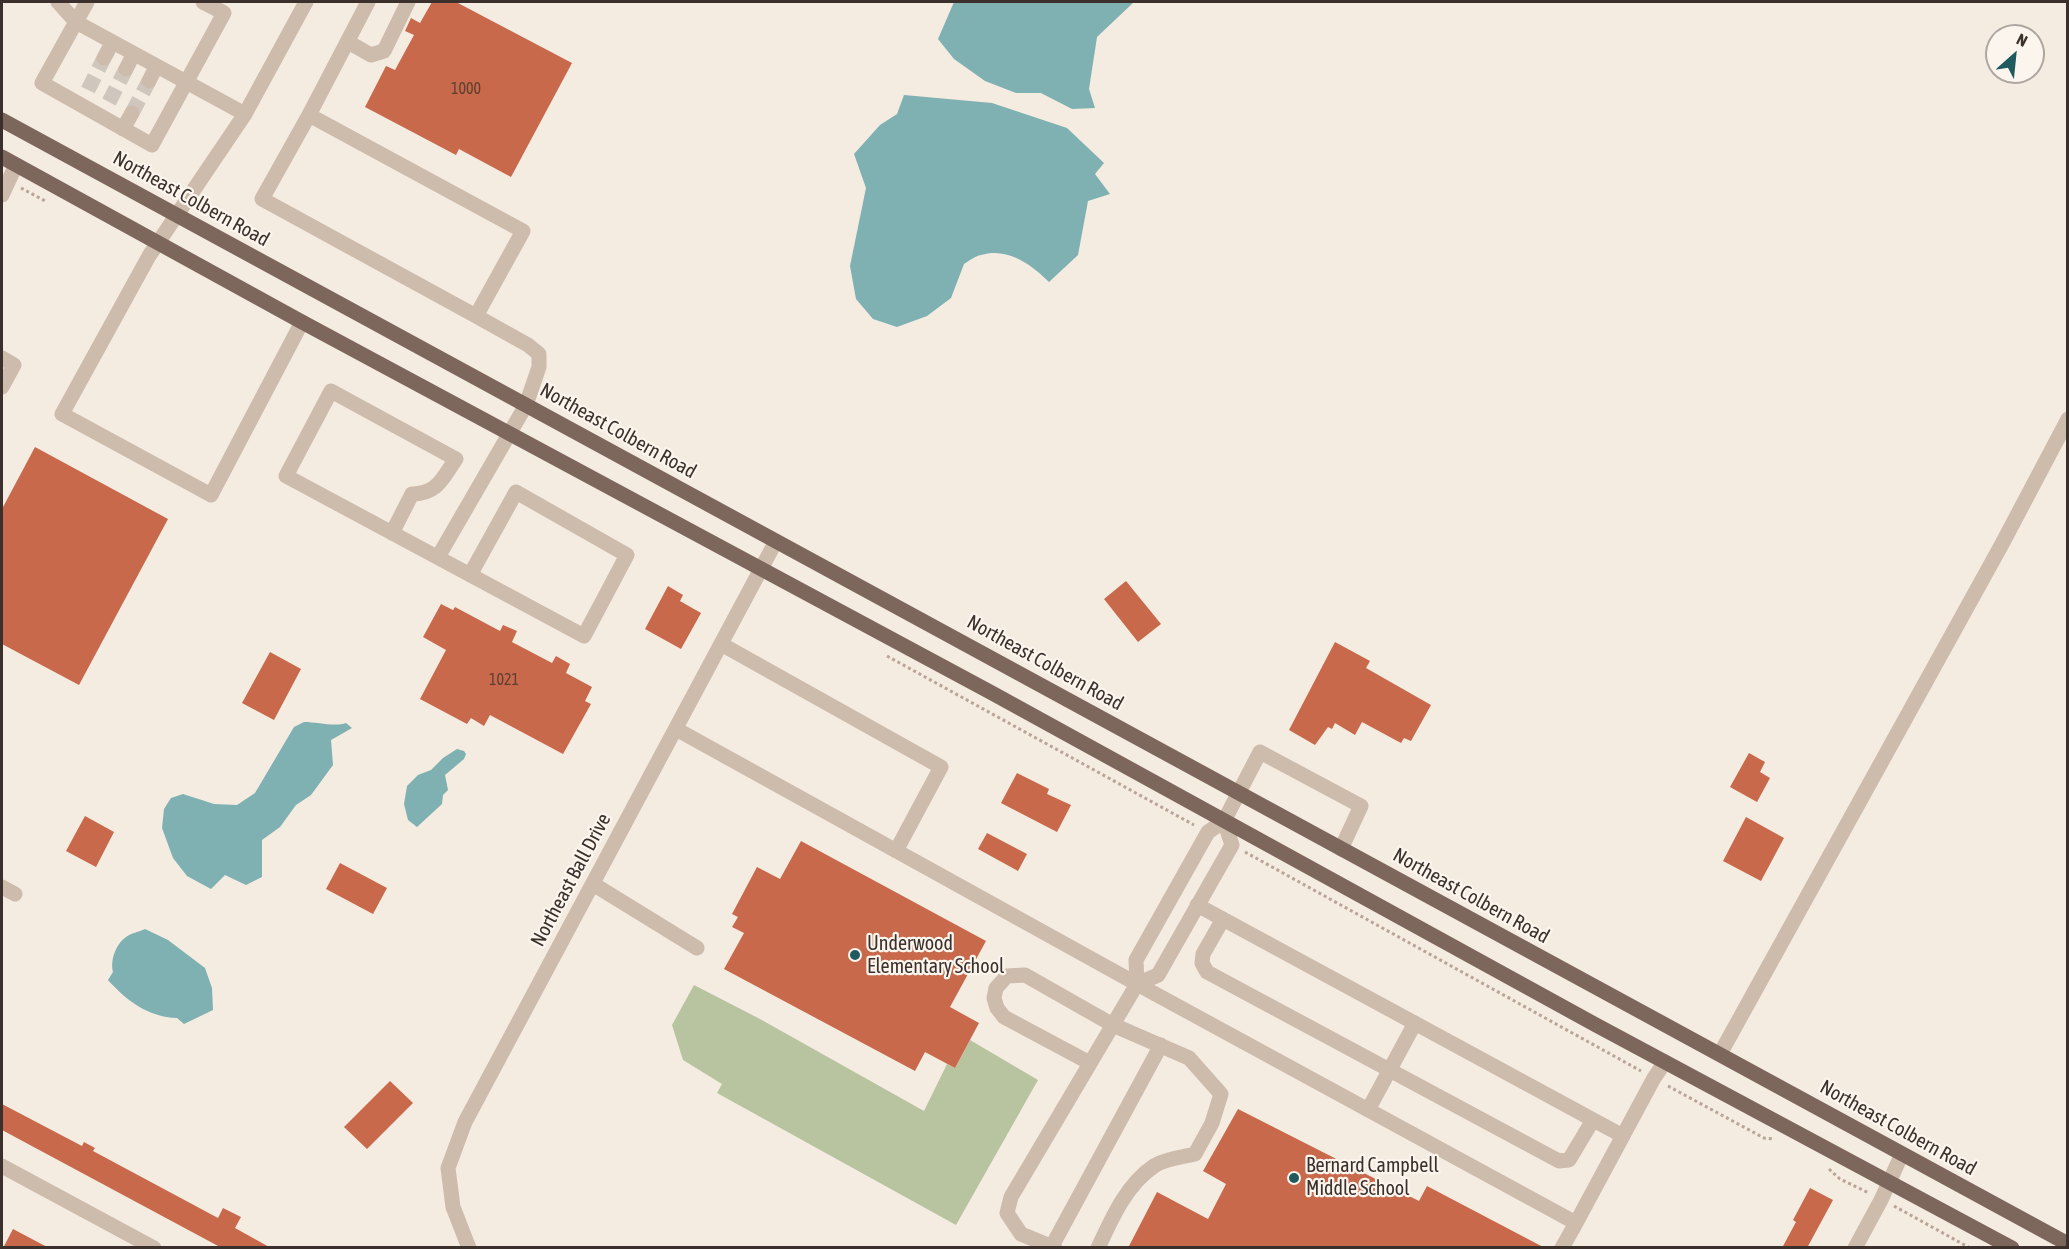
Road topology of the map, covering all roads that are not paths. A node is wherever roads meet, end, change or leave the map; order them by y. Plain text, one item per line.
1 (58, 2) edge
2 (87, 2) edge
3 (203, 2) edge
4 (306, 2) edge
5 (368, 2) edge
6 (408, 2) edge
7 (76, 22) junction
8 (348, 42) junction
9 (112, 43) junction
10 (134, 55) junction
11 (104, 58) tunnel mouth
12 (156, 67) junction
13 (126, 69) tunnel mouth
14 (149, 81) tunnel mouth
15 (186, 83) junction
16 (88, 90) tunnel mouth
17 (109, 102) tunnel mouth
18 (80, 104) junction
19 (132, 114) tunnel mouth
20 (245, 114) junction
21 (309, 115) junction
22 (102, 116) junction
23 (2, 120) edge
24 (123, 129) junction
25 (2, 157) edge
26 (16, 165) junction
27 (2, 195) edge
28 (178, 215) junction
29 (158, 243) junction
30 (476, 316) junction
31 (302, 322) junction
32 (2, 358) edge
33 (2, 387) edge
34 (526, 405) junction
35 (2067, 419) edge
36 (510, 434) junction
37 (392, 533) junction
38 (776, 541) junction
39 (438, 557) junction
40 (760, 569) junction
41 (470, 574) junction
42 (721, 644) junction
43 (676, 729) junction
44 (1239, 793) junction
45 (1224, 821) junction
46 (1341, 849) junction
47 (897, 851) junction
48 (593, 884) junction
49 (1197, 906) junction
50 (1223, 920) junction
51 (697, 948) dead end
52 (1137, 984) junction
53 (1415, 1023) junction
54 (1113, 1024) junction
55 (1166, 1047) junction
56 (1720, 1054) junction
57 (1665, 1062) junction
58 (1090, 1063) junction
59 (1389, 1070) junction
60 (1368, 1110) junction
61 (1593, 1120) junction
62 (1623, 1136) junction
63 (1902, 1154) junction
64 (2, 1166) edge
65 (1888, 1182) junction
66 (1576, 1223) junction
67 (2067, 1244) edge
68 (1053, 1247) edge
69 (154, 1248) edge
70 (470, 1248) edge
71 (1098, 1248) edge
72 (1563, 1248) edge
73 (1855, 1248) edge
74 (2012, 1248) edge

1 - 7 street
2 - 7 street
3 - 15 street
4 - 20 street
5 - 8 street
6 - 8 street
7 - 9 street
7 - 18 street
8 - 21 street
9 - 10 street
9 - 11 street
10 - 12 street
10 - 13 street
12 - 14 street
12 - 15 street
15 - 20 street
15 - 24 street
16 - 18 street
17 - 22 street
18 - 22 street
19 - 24 street
20 - 28 street
21 - 30 street
21 - 30 street
22 - 24 street
23 - 28 main road, Northeast Colbern Road
25 - 26 main road
26 - 27 street
26 - 29 main road
28 - 29 street
28 - 34 main road, Northeast Colbern Road
29 - 31 main road
29 - 31 street
30 - 34 street
31 - 36 main road
32 - 33 street
34 - 36 street
34 - 38 main road, Northeast Colbern Road
35 - 56 street
36 - 39 street
36 - 40 main road
37 - 37 street
37 - 39 street
38 - 40 street, Northeast Ball Drive
38 - 44 main road, Northeast Colbern Road
39 - 41 street
40 - 42 street, Northeast Ball Drive
40 - 45 main road
41 - 41 street
42 - 43 street, Northeast Ball Drive
42 - 47 street
43 - 47 street
43 - 48 street, Northeast Ball Drive
44 - 45 street
44 - 46 main road, Northeast Colbern Road
44 - 46 street
45 - 49 street
45 - 52 street
45 - 57 main road
46 - 56 main road, Northeast Colbern Road
47 - 52 street
48 - 51 street
48 - 70 street, Northeast Ball Drive
49 - 50 street
49 - 52 street
50 - 53 street
50 - 59 street
52 - 54 street
52 - 60 street
53 - 59 street
53 - 61 street
54 - 55 street
54 - 58 street
54 - 58 street
55 - 68 street
55 - 71 street
56 - 63 main road, Northeast Colbern Road
57 - 62 street
57 - 65 main road
58 - 68 street
59 - 60 street
59 - 61 street
60 - 66 street
61 - 62 street
62 - 66 street
63 - 65 street
63 - 67 main road, Northeast Colbern Road
64 - 69 street
65 - 73 street
65 - 74 main road
66 - 72 street

